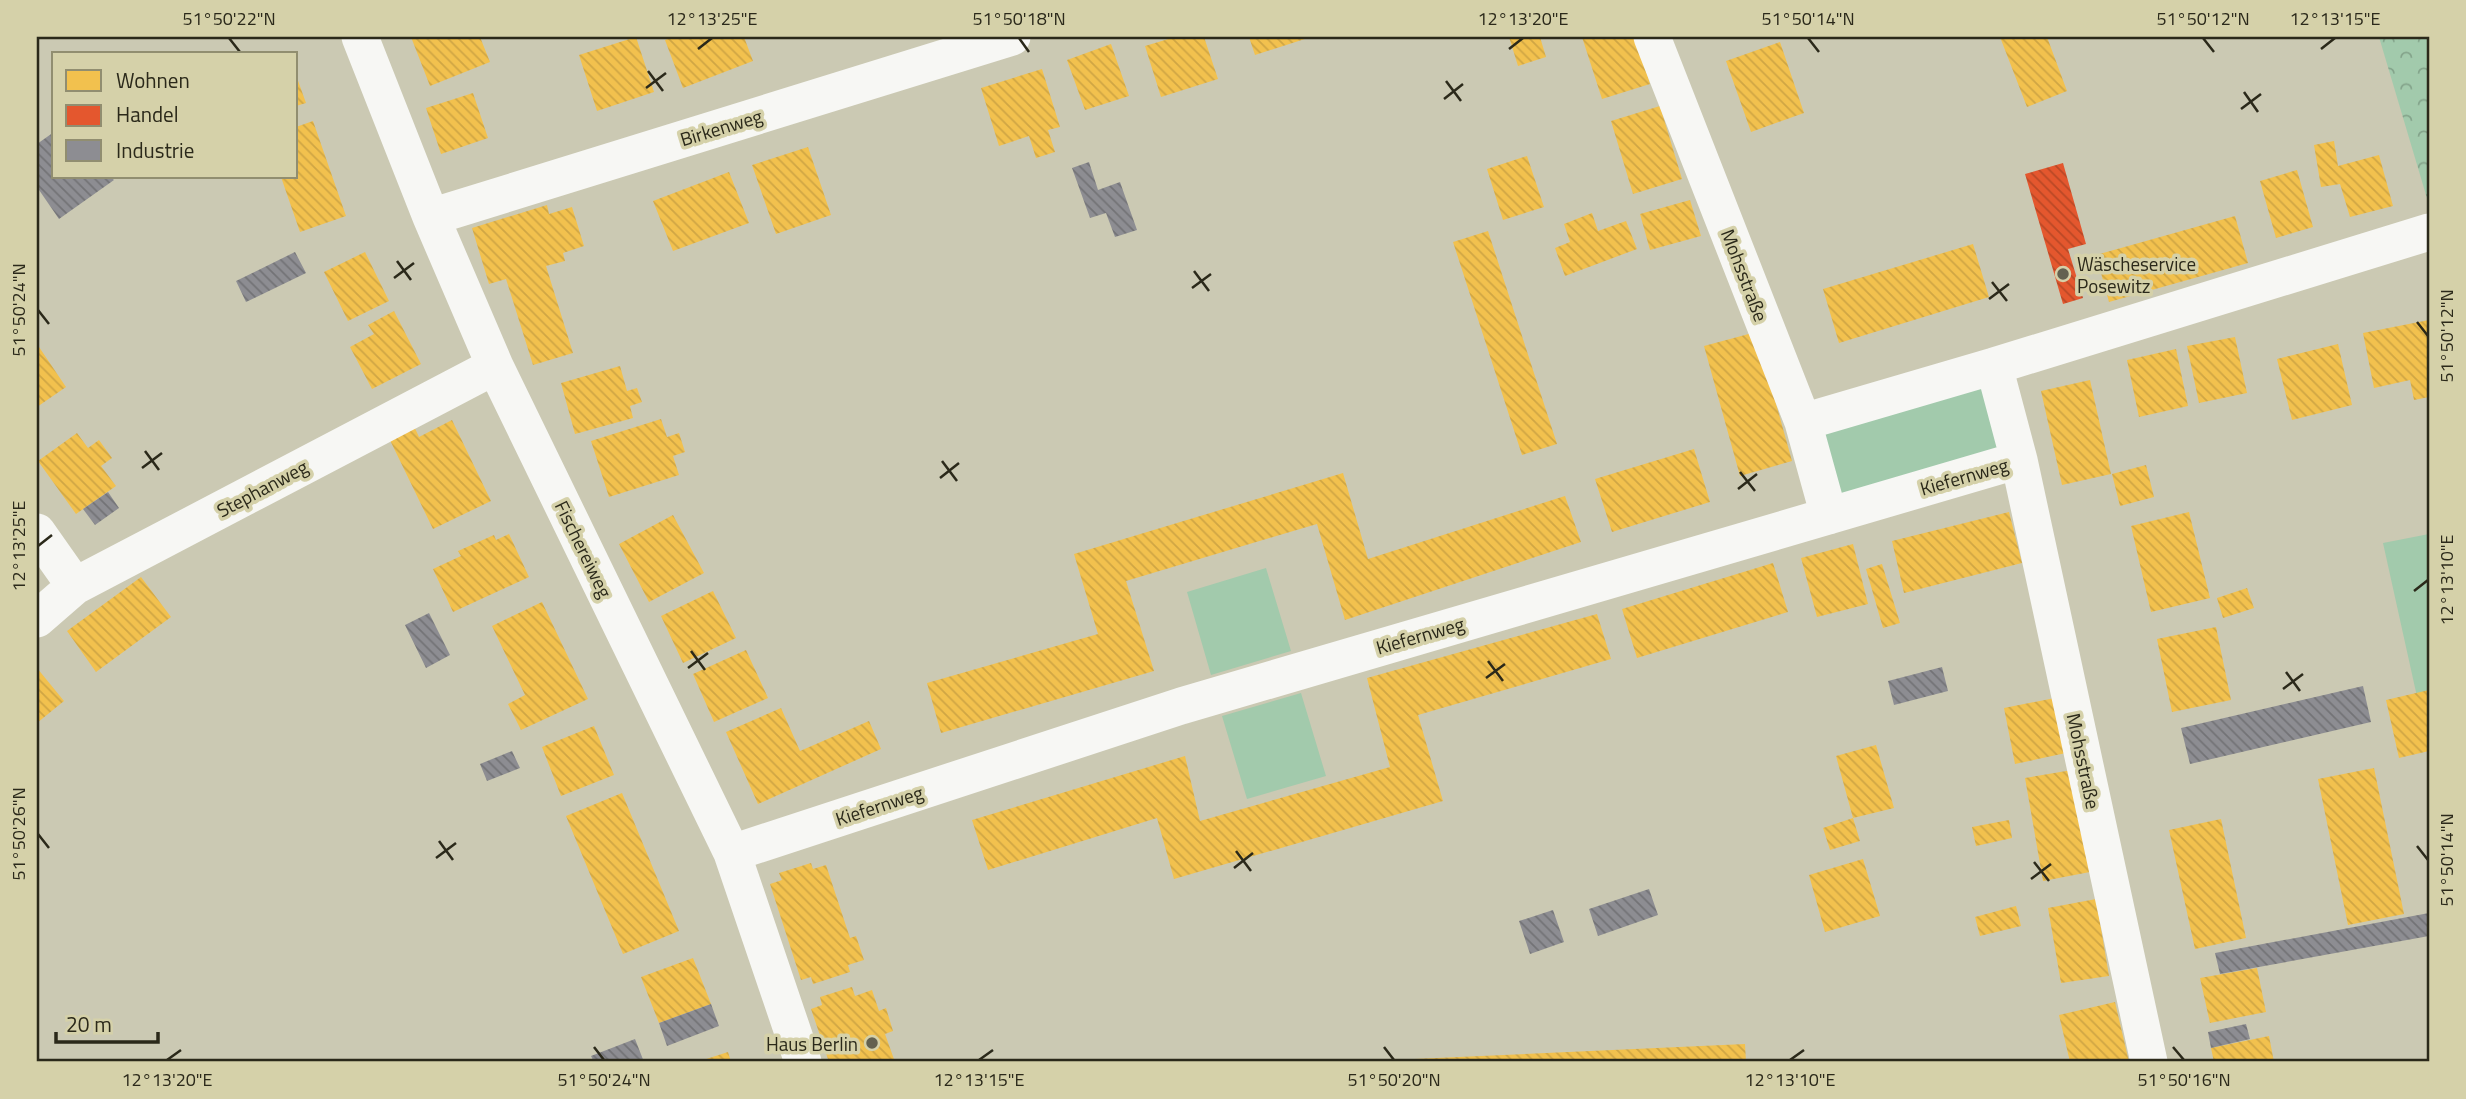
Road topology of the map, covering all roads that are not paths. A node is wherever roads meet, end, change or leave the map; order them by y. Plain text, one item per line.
1 (360, 37) edge
2 (1012, 37) edge
3 (1652, 37) edge
4 (431, 217) junction
5 (2429, 232) edge
6 (495, 366) junction
7 (1994, 366) junction
8 (1803, 422) junction
9 (2019, 460) junction
10 (1829, 516) junction
11 (37, 532) edge
12 (75, 586) junction
13 (37, 620) edge
14 (732, 853) junction
15 (803, 1062) edge
16 (2149, 1062) edge

1 - 4 street, Fischereiweg
2 - 4 street, Birkenweg
3 - 8 street, Mohsstraße
4 - 6 street, Fischereiweg
5 - 7 street
6 - 12 street, Stephanweg
6 - 14 street, Fischereiweg
7 - 8 street
7 - 9 street, Kiefernweg
8 - 10 street, Mohsstraße
9 - 10 street, Kiefernweg
9 - 16 street, Mohsstraße
10 - 14 street, Kiefernweg
11 - 12 street
12 - 13 street, Stephanweg
14 - 15 street, Fischereiweg

